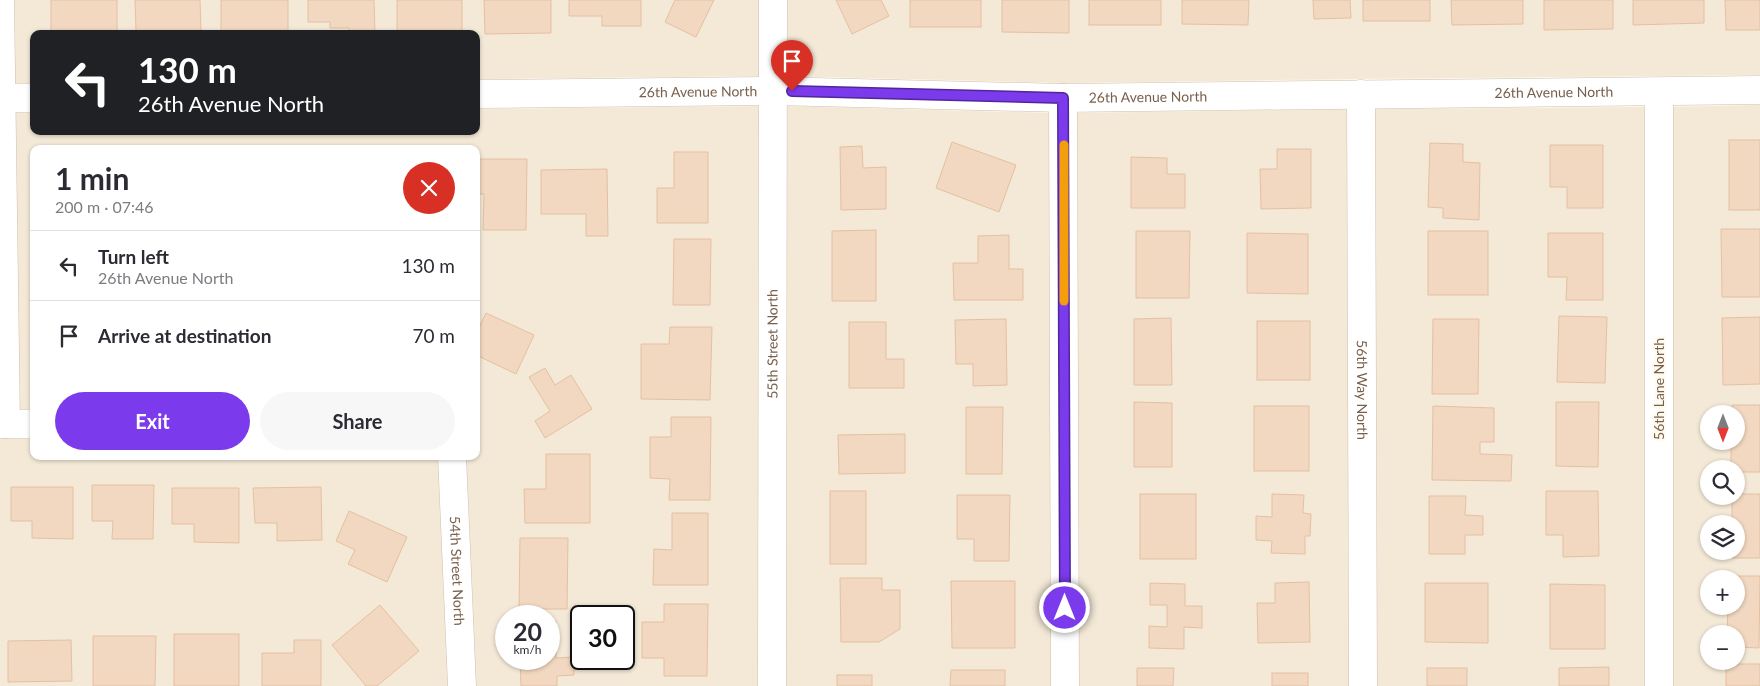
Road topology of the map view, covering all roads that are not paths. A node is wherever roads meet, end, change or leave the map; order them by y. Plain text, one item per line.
1 (0, 0) edge
2 (773, 0) edge
3 (1760, 90) edge
4 (773, 91) junction
5 (1659, 92) junction
6 (480, 94) edge
7 (1361, 94) junction
8 (0, 98) edge
9 (30, 98) edge
10 (1063, 98) junction
11 (3, 424) edge
12 (30, 424) edge
13 (452, 460) edge
14 (462, 686) edge
15 (772, 686) edge
16 (1065, 686) edge
17 (1363, 686) edge
18 (1659, 686) edge

1 - 8 street
2 - 4 street, 55th Street North
3 - 5 street, 26th Avenue North
4 - 6 street, 26th Avenue North
4 - 10 street, 26th Avenue North
4 - 15 street, 55th Street North
5 - 7 street, 26th Avenue North
5 - 18 street, 56th Lane North
7 - 10 street, 26th Avenue North
7 - 17 street, 56th Way North
8 - 9 street
8 - 11 street
10 - 16 street
11 - 12 street
13 - 14 street, 54th Street North

